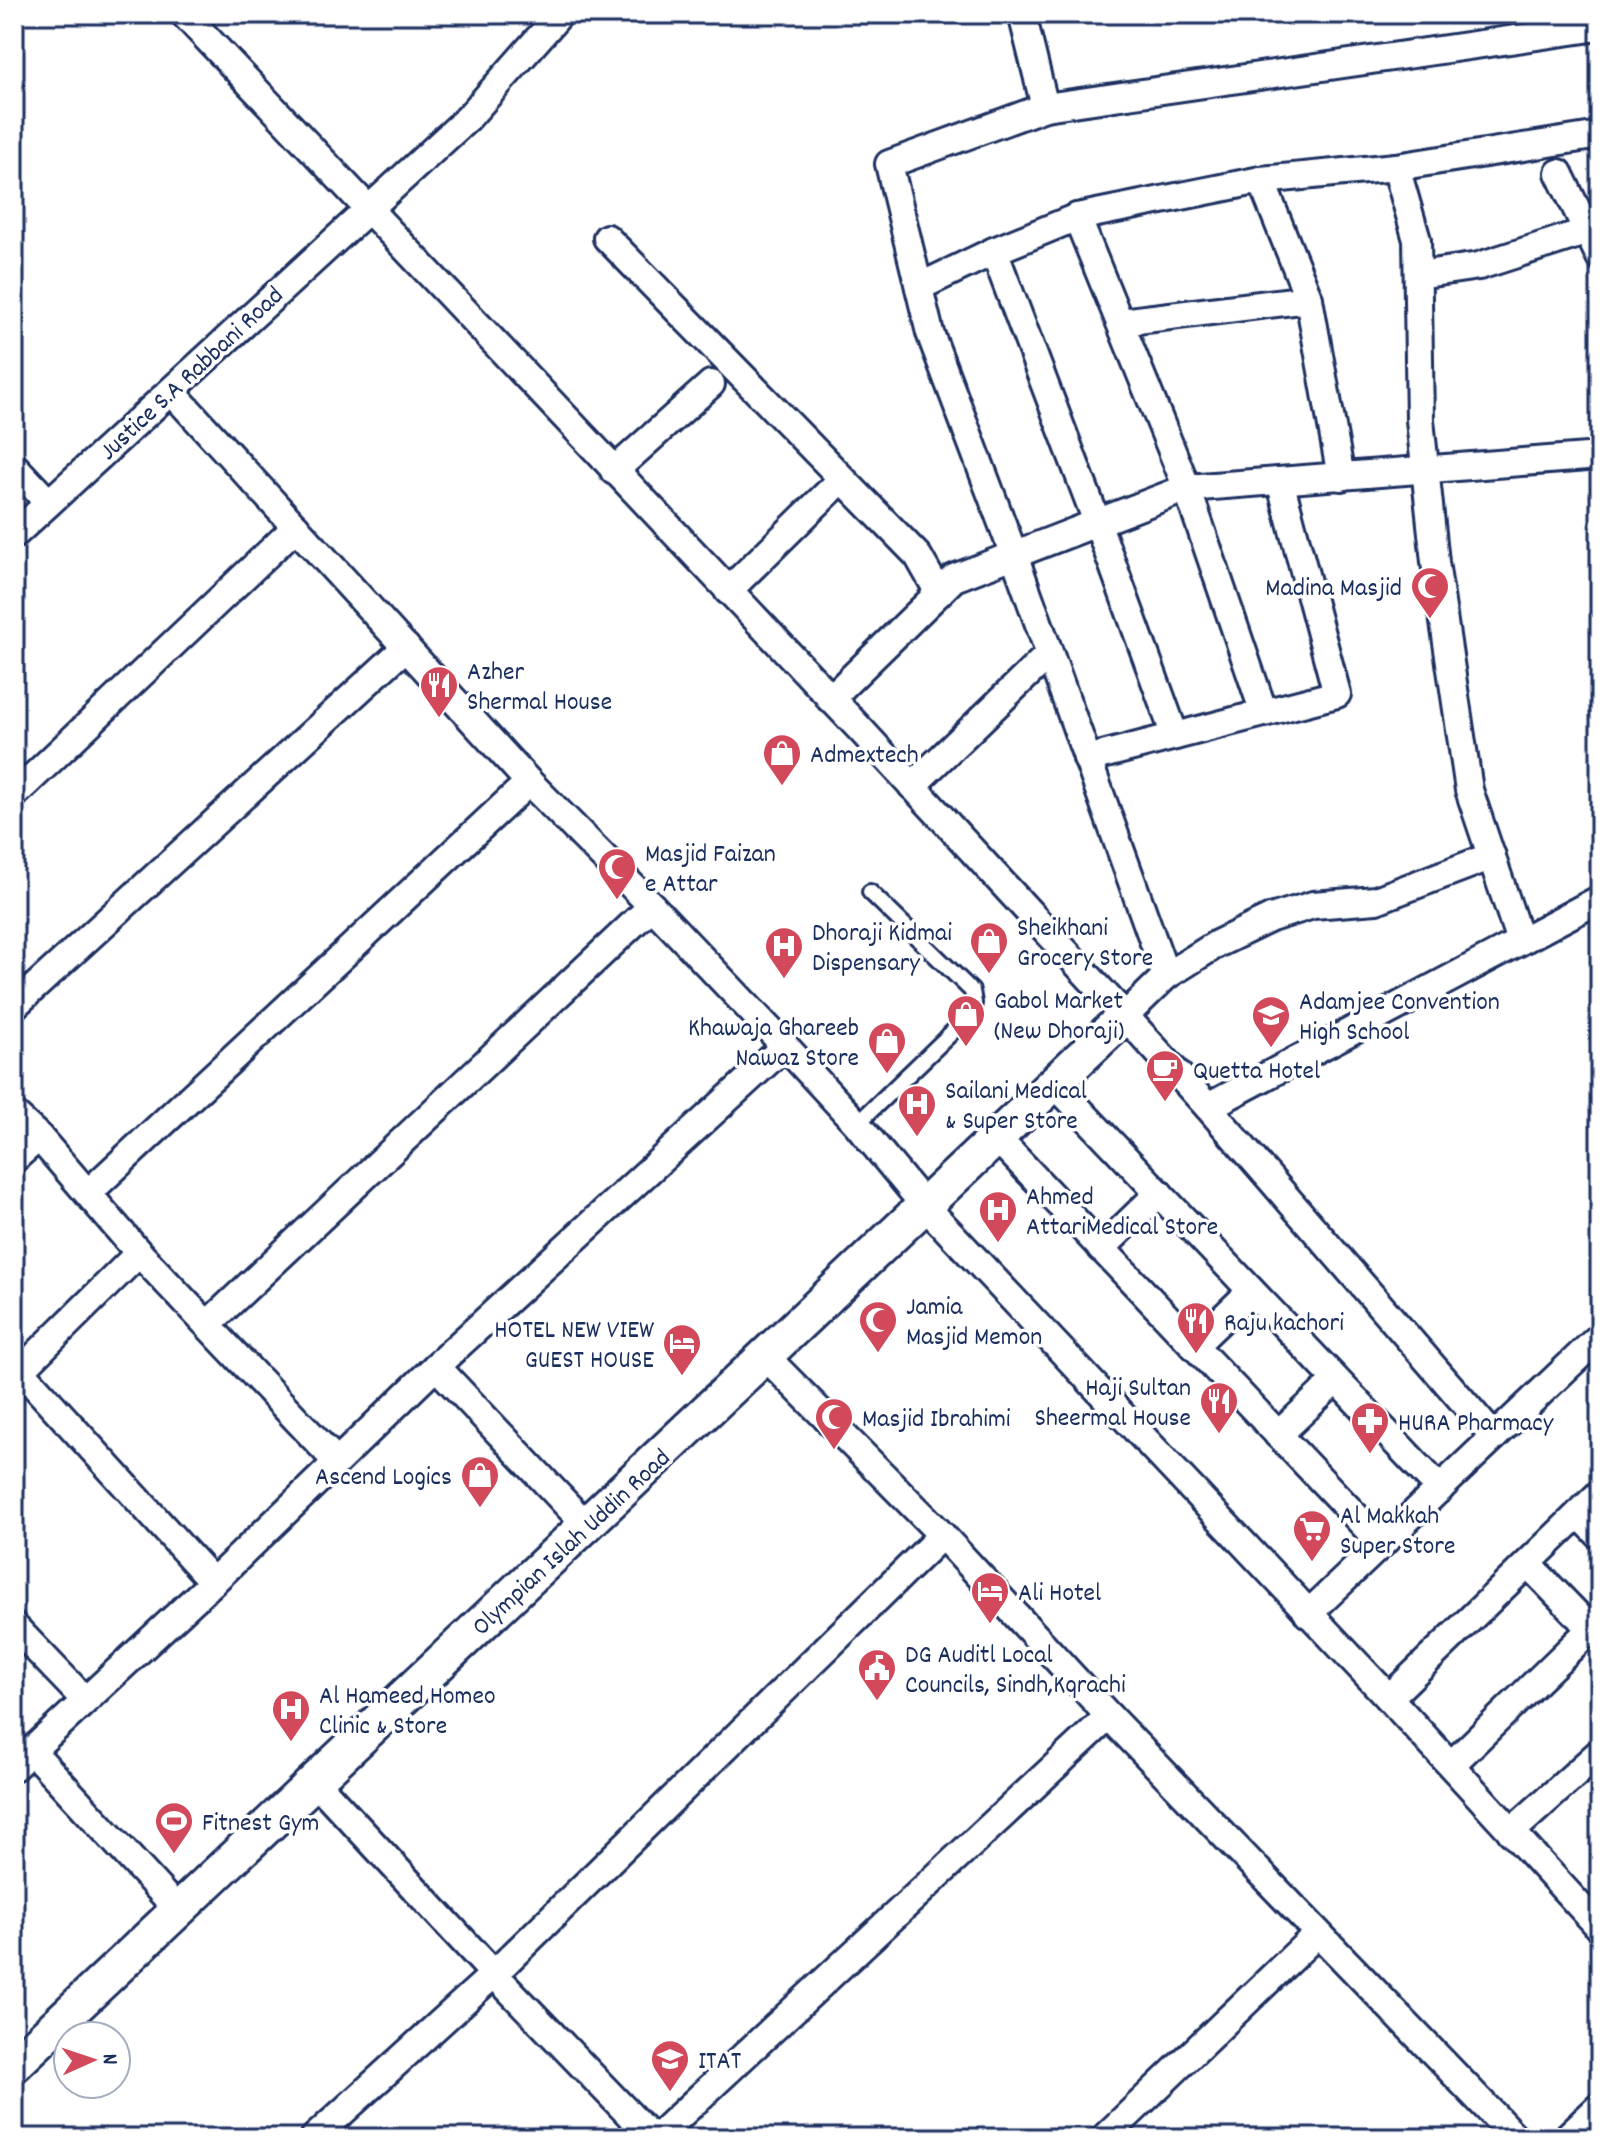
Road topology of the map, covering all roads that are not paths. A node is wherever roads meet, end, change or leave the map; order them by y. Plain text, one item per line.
1 (184, 14) edge
2 (560, 14) edge
3 (1022, 14) edge
4 (1597, 14) edge
5 (1600, 28) edge
6 (1045, 107) junction
7 (1600, 135) edge
8 (1396, 167) junction
9 (1559, 173) dead end
10 (1261, 180) junction
11 (367, 210) junction
12 (1077, 217) junction
13 (1588, 231) junction
14 (607, 238) dead end
15 (994, 251) junction
16 (1600, 257) edge
17 (1418, 275) junction
18 (919, 287) junction
19 (1309, 299) junction
20 (1121, 322) junction
21 (711, 384) dead end
22 (171, 391) junction
23 (1600, 456) edge
24 (14, 466) edge
25 (1425, 470) junction
26 (614, 471) junction
27 (1341, 477) junction
28 (1280, 481) junction
29 (838, 483) dead end
30 (1187, 488) junction
31 (48, 502) junction
32 (1097, 522) junction
33 (296, 527) junction
34 (14, 535) edge
35 (1014, 555) junction
36 (728, 591) junction
37 (939, 593) junction
38 (406, 647) junction
39 (1049, 654) junction
40 (830, 699) junction
41 (1264, 713) junction
42 (1175, 736) junction
43 (1087, 759) junction
44 (529, 782) junction
45 (912, 786) junction
46 (14, 795) edge
47 (1492, 856) junction
48 (870, 892) dead end
49 (1600, 899) edge
50 (652, 906) junction
51 (1520, 941) junction
52 (1166, 976) junction
53 (14, 1006) edge
54 (1125, 1016) junction
55 (785, 1046) junction
56 (1054, 1083) junction
57 (1208, 1107) junction
58 (14, 1114) edge
59 (857, 1124) junction
60 (39, 1137) junction
61 (996, 1137) junction
62 (14, 1159) edge
63 (88, 1193) junction
64 (1159, 1193) junction
65 (924, 1205) junction
66 (1101, 1249) junction
67 (139, 1253) junction
68 (1251, 1291) junction
69 (208, 1324) junction
70 (1600, 1336) edge
71 (1194, 1346) junction
72 (765, 1356) junction
73 (436, 1366) junction
74 (16, 1371) edge
75 (1336, 1380) junction
76 (1278, 1435) junction
77 (1494, 1437) junction
78 (336, 1461) junction
79 (1440, 1489) junction
80 (1600, 1493) edge
81 (1579, 1514) junction
82 (586, 1525) junction
83 (942, 1535) junction
84 (1600, 1536) edge
85 (1382, 1544) junction
86 (1528, 1564) junction
87 (213, 1582) junction
88 (1308, 1614) junction
89 (1595, 1624) edge
90 (14, 1626) edge
91 (1389, 1698) junction
92 (85, 1700) junction
93 (1109, 1716) junction
94 (1600, 1752) edge
95 (22, 1759) edge
96 (1451, 1765) junction
97 (315, 1781) junction
98 (1511, 1832) junction
99 (178, 1910) junction
100 (1600, 1928) edge
101 (1318, 1933) junction
102 (494, 1974) junction
103 (14, 2065) edge
104 (1600, 2106) edge
105 (314, 2138) edge
106 (654, 2138) edge
107 (1104, 2138) edge
108 (1516, 2138) edge
109 (1566, 2138) edge

1 - 11 street
2 - 11 street, Justice S.A Rabbani Road
3 - 6 street
4 - 5 street
5 - 6 street
6 - 18 street
7 - 8 street
8 - 10 street
8 - 17 street
9 - 13 street
10 - 12 street
10 - 19 street
11 - 22 street, Justice S.A Rabbani Road
11 - 26 street
12 - 15 street
12 - 20 street
13 - 16 street
13 - 17 street
14 - 37 street
15 - 18 street
15 - 32 street
17 - 25 street
18 - 35 street
19 - 20 street
19 - 27 street
20 - 30 street
21 - 26 street
22 - 31 street, Justice S.A Rabbani Road
22 - 33 street
23 - 25 street
24 - 31 street
25 - 27 street
25 - 47 street
26 - 36 street
27 - 28 street
28 - 30 street
28 - 41 street
29 - 36 street
30 - 32 street
30 - 41 street
31 - 34 street, Justice S.A Rabbani Road
32 - 35 street
32 - 42 street
33 - 38 street
33 - 46 street
35 - 37 street
35 - 39 street
36 - 40 street
37 - 40 street
38 - 44 street
38 - 53 street
39 - 43 street
39 - 45 street
40 - 45 street
41 - 42 street
42 - 43 street
43 - 52 street
44 - 50 street
44 - 63 street
45 - 54 street
47 - 51 street
47 - 52 street
48 - 59 lane
49 - 51 street
50 - 55 street
50 - 69 street
51 - 57 street
52 - 54 street
54 - 56 street, Olympian Islah Uddin Road
54 - 57 street
55 - 59 street
55 - 73 street
56 - 61 street, Olympian Islah Uddin Road
56 - 64 street
57 - 77 street
58 - 60 street
59 - 65 street
60 - 62 street
60 - 63 street
61 - 65 street, Olympian Islah Uddin Road
61 - 66 street
63 - 67 street
64 - 66 street
64 - 68 street
65 - 72 street, Olympian Islah Uddin Road
65 - 88 street
66 - 71 street
67 - 69 street
67 - 74 street
68 - 71 street
68 - 75 street
69 - 78 street
70 - 77 street
71 - 76 street
72 - 82 street, Olympian Islah Uddin Road
72 - 83 street
73 - 78 street
73 - 82 street
74 - 87 street
75 - 76 street
75 - 79 street
76 - 85 street
77 - 79 street
78 - 87 street
79 - 85 street
80 - 81 street
81 - 84 street
81 - 86 street
82 - 97 street, Olympian Islah Uddin Road
83 - 93 street
83 - 102 street
85 - 88 street
86 - 89 street
86 - 91 street
87 - 92 street
88 - 91 street
89 - 96 street
90 - 92 street
91 - 96 street
92 - 95 street
93 - 101 street
93 - 106 street
94 - 98 street
95 - 99 street
96 - 98 street
97 - 99 street, Olympian Islah Uddin Road
97 - 102 street
98 - 100 street
99 - 103 street, Olympian Islah Uddin Road
101 - 107 street
101 - 108 street
102 - 105 street
102 - 106 street
104 - 109 street

